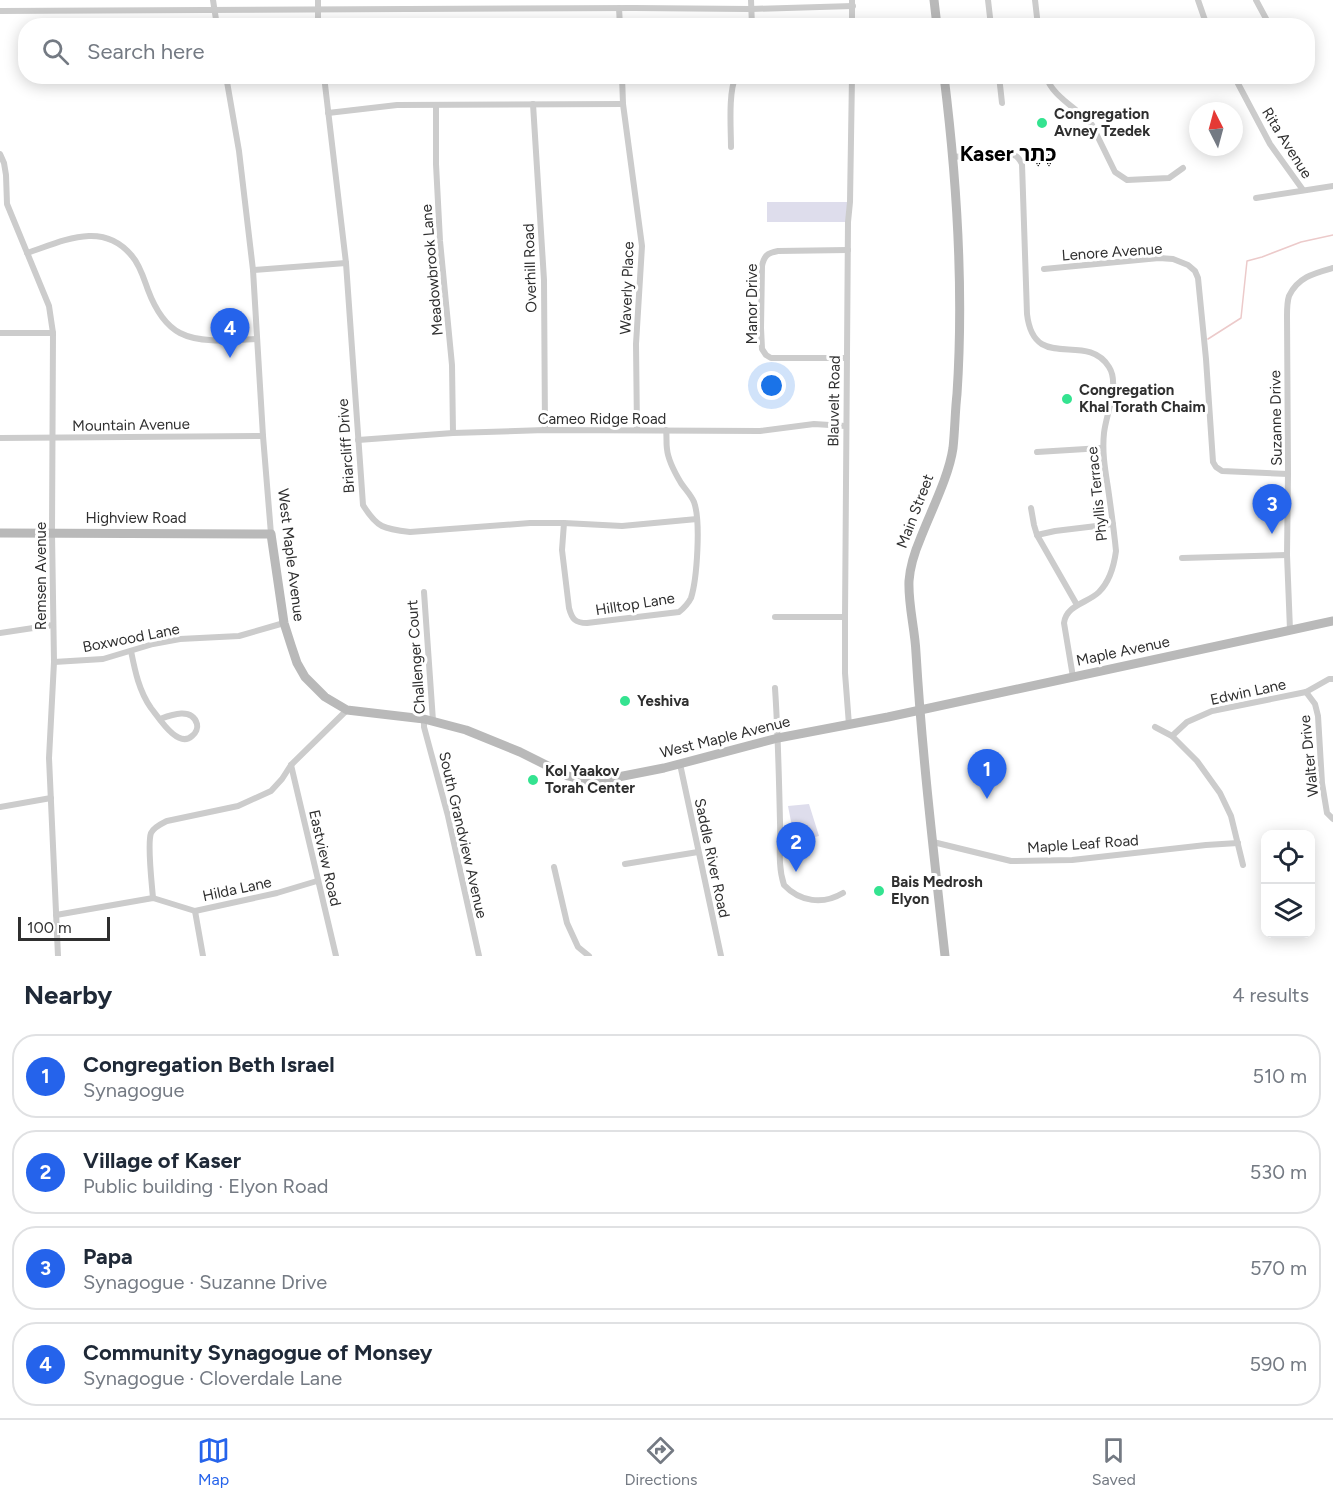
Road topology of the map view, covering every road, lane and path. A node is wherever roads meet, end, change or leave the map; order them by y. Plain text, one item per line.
1 (213, 0) edge
2 (318, 0) edge
3 (634, 0) edge
4 (751, 0) edge
5 (934, 0) edge
6 (988, 0) edge
7 (1035, 0) edge
8 (1198, 0) edge
9 (1256, 0) edge
10 (853, 3) edge
11 (620, 8) junction
12 (634, 8) junction
13 (318, 9) junction
14 (752, 9) junction
15 (214, 10) junction
16 (0, 11) edge
17 (216, 18) edge
18 (318, 18) edge
19 (620, 18) edge
20 (752, 18) edge
21 (852, 18) edge
22 (936, 18) edge
23 (990, 18) edge
24 (1037, 18) edge
25 (1205, 18) edge
26 (1266, 18) edge
27 (227, 84) edge
28 (325, 84) edge
29 (622, 84) edge
30 (734, 84) edge
31 (852, 84) edge
32 (945, 84) edge
33 (1000, 84) edge
34 (1049, 84) edge
35 (1240, 84) edge
36 (1002, 103) dead end
37 (533, 104) junction
38 (623, 104) junction
39 (436, 105) junction
40 (328, 113) junction
41 (731, 147) dead end
42 (0, 154) edge
43 (953, 157) junction
44 (1183, 168) dead end
45 (1333, 186) edge
46 (1303, 190) junction
47 (1256, 198) dead end
48 (848, 250) junction
49 (27, 253) junction
50 (346, 263) junction
51 (1333, 268) edge
52 (1044, 269) dead end
53 (253, 270) junction
54 (0, 333) edge
55 (53, 333) junction
56 (257, 339) junction
57 (847, 358) junction
58 (846, 426) junction
59 (545, 430) junction
60 (637, 430) junction
61 (666, 430) junction
62 (453, 433) junction
63 (263, 436) junction
64 (0, 438) edge
65 (52, 438) junction
66 (358, 440) junction
67 (1102, 448) junction
68 (1037, 453) dead end
69 (1288, 474) junction
70 (1031, 508) dead end
71 (696, 519) junction
72 (564, 523) junction
73 (1113, 524) junction
74 (0, 533) edge
75 (52, 533) junction
76 (271, 534) junction
77 (1037, 535) junction
78 (1287, 555) junction
79 (1182, 558) dead end
80 (424, 592) dead end
81 (1077, 605) junction
82 (775, 617) dead end
83 (845, 617) junction
84 (1333, 621) edge
85 (284, 623) junction
86 (53, 625) junction
87 (1290, 630) junction
88 (0, 633) edge
89 (130, 651) junction
90 (54, 662) junction
91 (1073, 677) junction
92 (1333, 679) edge
93 (775, 688) dead end
94 (1306, 692) junction
95 (347, 710) junction
96 (919, 710) junction
97 (160, 719) junction
98 (428, 720) junction
99 (849, 725) junction
100 (1155, 727) dead end
101 (1172, 736) junction
102 (778, 738) junction
103 (680, 764) junction
104 (291, 765) junction
105 (51, 798) junction
106 (0, 807) edge
107 (1333, 819) edge
108 (933, 842) junction
109 (1238, 843) junction
110 (698, 852) junction
111 (625, 864) dead end
112 (1243, 865) dead end
113 (554, 867) dead end
114 (317, 881) junction
115 (843, 893) dead end
116 (153, 898) junction
117 (195, 910) junction
118 (56, 915) junction
119 (58, 956) edge
120 (203, 956) edge
121 (336, 956) edge
122 (479, 956) edge
123 (589, 956) edge
124 (721, 956) edge
125 (945, 956) edge

1 - 15 street
2 - 13 street
3 - 12 street
4 - 14 street
5 - 22 street
6 - 23 street
7 - 24 street
8 - 25 street
9 - 26 street
10 - 14 street
10 - 21 street
11 - 12 street
11 - 13 street
11 - 19 street
12 - 14 street
13 - 15 street
13 - 18 street
14 - 20 street
15 - 16 street
15 - 17 street
27 - 53 street, West Maple Avenue
28 - 40 street, Briarcliff Drive
29 - 38 street, Waverly Place
30 - 41 street
31 - 48 street, Blauvelt Road
32 - 43 street, Main Street
33 - 36 street
34 - 44 street
35 - 46 street, Rita Avenue
37 - 38 street
37 - 39 street
37 - 59 street, Overhill Road
38 - 60 street, Waverly Place
39 - 40 street
39 - 62 street, Meadowbrook Lane
40 - 50 street, Briarcliff Drive
42 - 49 street, Remsen Avenue
43 - 67 street, Phyllis Terrace
43 - 96 street, Main Street
45 - 46 street
46 - 47 street
48 - 57 street, Blauvelt Road
48 - 57 street, Manor Drive
49 - 55 street, Remsen Avenue
49 - 56 street
50 - 53 street
50 - 66 street, Briarcliff Drive
51 - 69 street, Suzanne Drive
52 - 69 street, Lenore Avenue
53 - 56 street, West Maple Avenue
54 - 55 street
55 - 65 street, Remsen Avenue
56 - 63 street, West Maple Avenue
57 - 58 street, Blauvelt Road
58 - 61 street, Cameo Ridge Road
58 - 83 street, Blauvelt Road
59 - 60 street, Cameo Ridge Road
59 - 62 street, Cameo Ridge Road
60 - 61 street, Cameo Ridge Road
61 - 71 street, Hilltop Lane
62 - 66 street, Cameo Ridge Road
63 - 65 street, Mountain Avenue
63 - 76 street, West Maple Avenue
64 - 65 street, Mountain Avenue
65 - 75 street, Remsen Avenue
66 - 72 street, Briarcliff Drive
67 - 68 street
67 - 73 street, Phyllis Terrace
69 - 78 street, Suzanne Drive
70 - 77 street
71 - 72 street, Briarcliff Drive
71 - 72 street, Hilltop Lane
73 - 77 street
73 - 81 street, Phyllis Terrace
74 - 75 street, Highview Road
75 - 76 street, Highview Road
75 - 86 street, Remsen Avenue
76 - 85 street, West Maple Avenue
77 - 81 street
78 - 79 street
78 - 87 street, Suzanne Drive
80 - 98 street, Challenger Court
81 - 91 street, Phyllis Terrace
82 - 83 street
83 - 99 street, Blauvelt Road
84 - 87 street, Maple Avenue
85 - 89 street, Boxwood Lane
85 - 95 street, West Maple Avenue
86 - 88 street
86 - 90 street, Remsen Avenue
87 - 91 street, Maple Avenue
89 - 90 street, Boxwood Lane
89 - 97 street
90 - 105 street, Remsen Avenue
91 - 96 street, Maple Avenue
92 - 94 street, Edwin Lane
93 - 102 street
94 - 101 street, Edwin Lane
94 - 107 street, Walter Drive
95 - 98 street, West Maple Avenue
95 - 104 street
96 - 99 street, West Maple Avenue
96 - 108 street, Main Street
97 - 97 street
98 - 103 street, West Maple Avenue
98 - 122 street, South Grandview Avenue
99 - 102 street, West Maple Avenue
100 - 101 street
101 - 109 street
102 - 103 street, West Maple Avenue
102 - 115 street
103 - 110 street, Saddle River Road
104 - 114 street, Eastview Road
104 - 116 street
105 - 106 street
105 - 118 street, Remsen Avenue
108 - 109 street, Maple Leaf Road
108 - 125 street, Main Street
109 - 112 street
110 - 111 street
110 - 124 street, Saddle River Road
113 - 123 street
114 - 117 street, Hilda Lane
114 - 121 street, Eastview Road
116 - 117 street, Hilda Lane
116 - 118 street, Hilda Lane
117 - 120 street
118 - 119 street, Remsen Avenue

